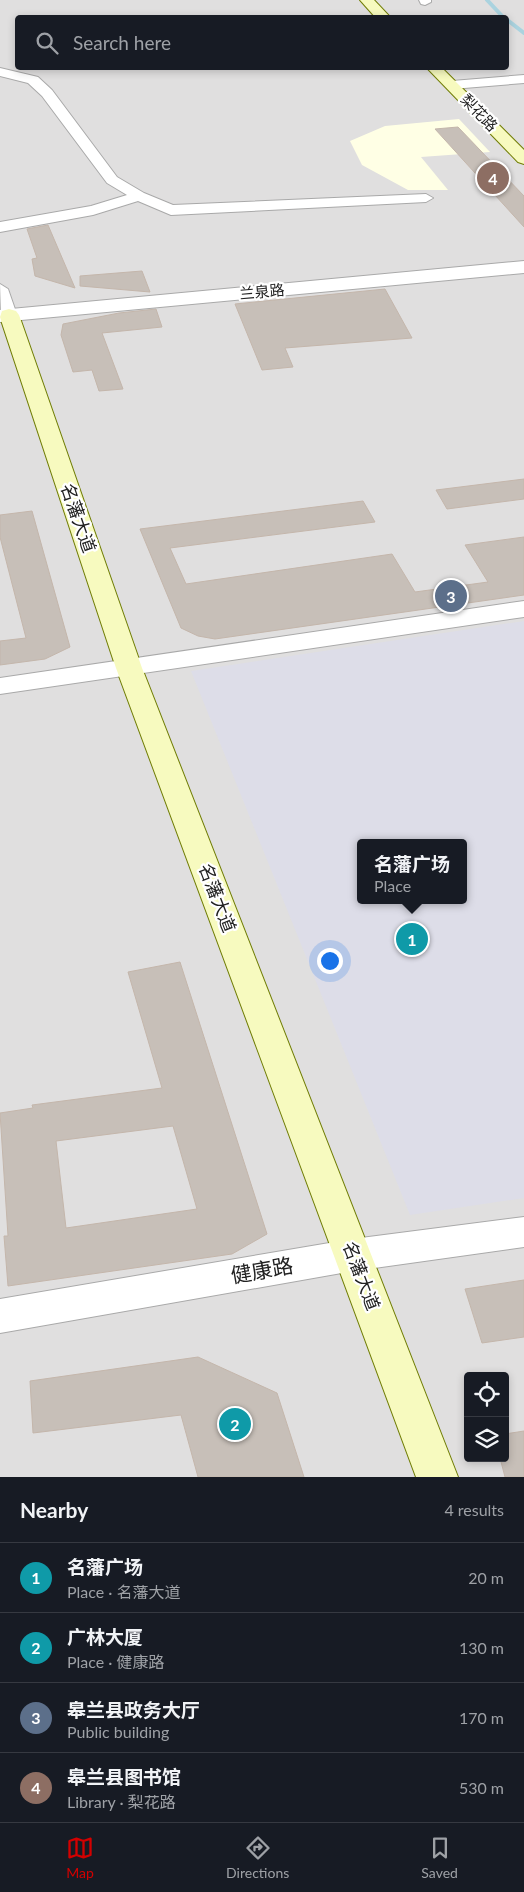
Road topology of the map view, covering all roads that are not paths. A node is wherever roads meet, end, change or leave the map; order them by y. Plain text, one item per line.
1 (367, 0) edge
2 (381, 15) edge
3 (436, 70) edge
4 (0, 72) edge
5 (524, 79) edge
6 (452, 85) junction
7 (524, 159) edge
8 (139, 196) junction
9 (426, 198) dead end
10 (0, 227) edge
11 (524, 267) edge
12 (0, 289) edge
13 (4, 316) edge
14 (524, 609) edge
15 (129, 668) junction
16 (0, 686) edge
17 (524, 1232) edge
18 (354, 1255) junction
19 (0, 1316) edge
20 (437, 1477) edge

1 - 2 main road
3 - 6 main road, 梨花路
4 - 8 street
5 - 6 street
6 - 7 main road, 梨花路
8 - 9 street
8 - 10 street
11 - 13 street, 兰泉路
12 - 13 street
13 - 15 main road, 名藩大道
14 - 15 street
15 - 16 street
15 - 18 main road, 名藩大道
17 - 18 street, 健康路
18 - 19 street, 健康路
18 - 20 main road, 名藩大道

